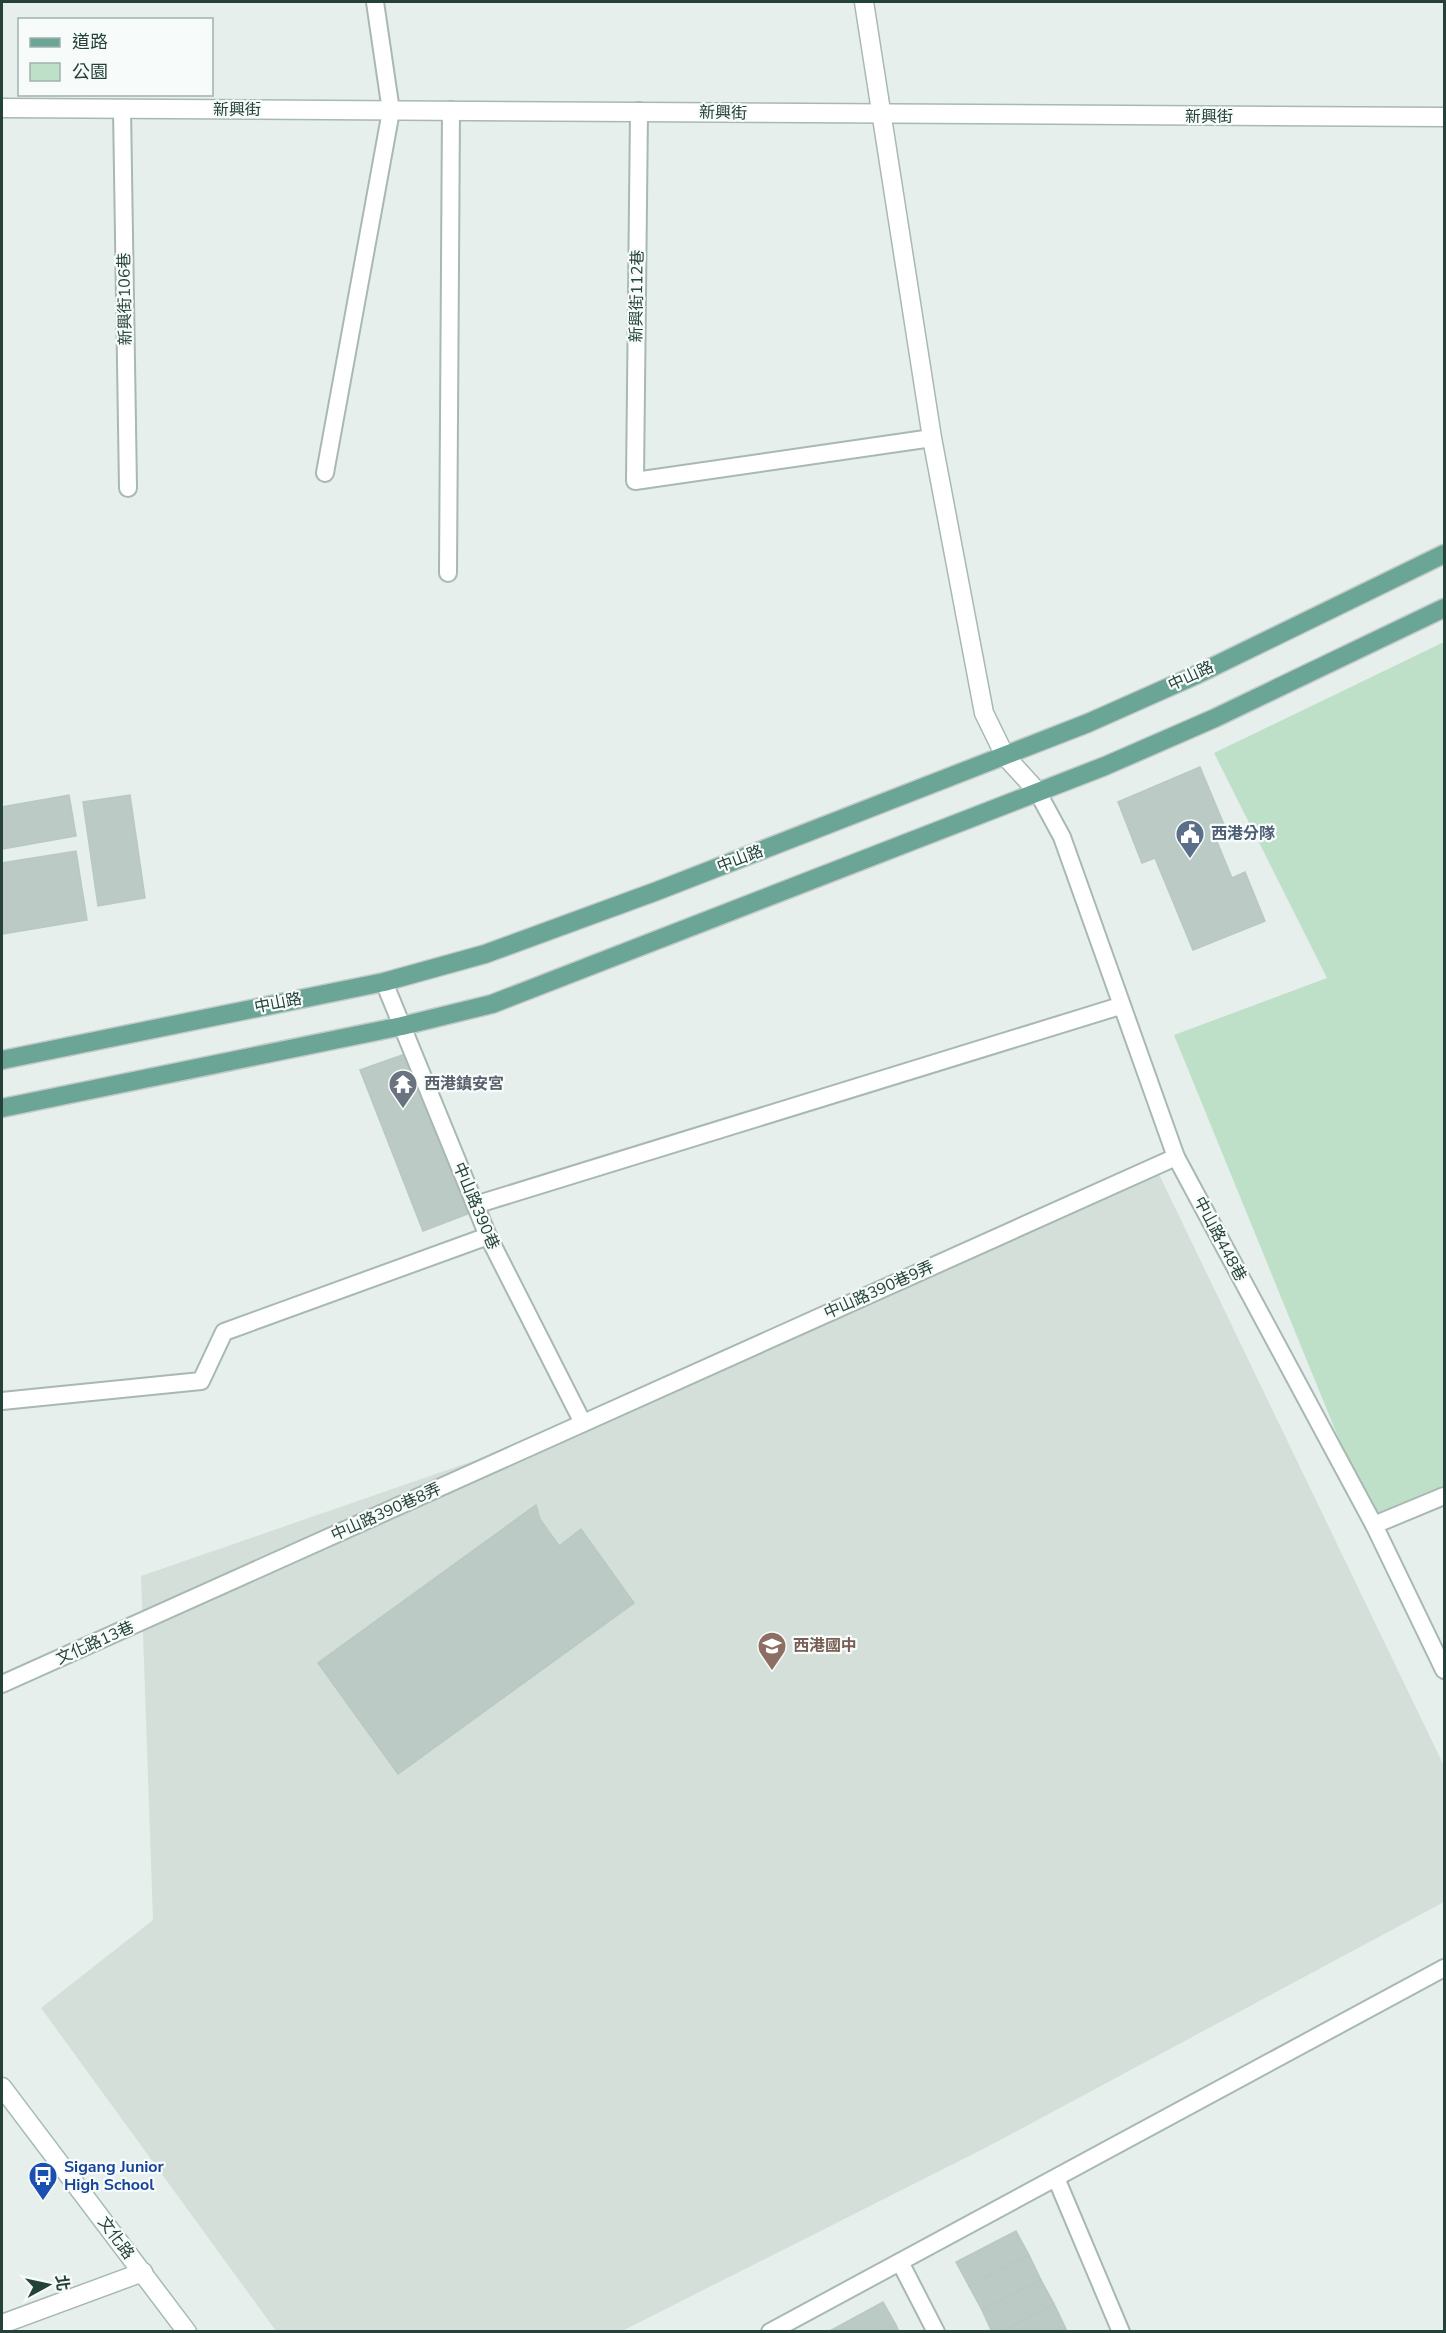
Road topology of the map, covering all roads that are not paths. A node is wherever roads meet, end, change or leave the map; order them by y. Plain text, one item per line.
1 (375, 2) edge
2 (864, 2) edge
3 (2, 108) edge
4 (122, 109) junction
5 (451, 110) junction
6 (392, 111) junction
7 (639, 111) junction
8 (883, 116) junction
9 (1444, 117) edge
10 (932, 438) junction
11 (325, 473) dead end
12 (128, 488) dead end
13 (1444, 554) edge
14 (448, 573) dead end
15 (1444, 608) edge
16 (1005, 756) junction
17 (1037, 791) junction
18 (384, 982) junction
19 (1120, 1006) junction
20 (402, 1026) junction
21 (2, 1060) edge
22 (2, 1108) edge
23 (1176, 1157) junction
24 (475, 1205) junction
25 (488, 1236) junction
26 (2, 1401) edge
27 (583, 1423) junction
28 (1444, 1496) edge
29 (1374, 1525) junction
30 (189, 1601) joint
31 (1444, 1670) edge
32 (2, 1684) edge
33 (1444, 1968) edge
34 (2, 2087) edge
35 (1056, 2178) junction
36 (900, 2262) junction
37 (143, 2272) junction
38 (2, 2324) edge
39 (187, 2331) edge
40 (770, 2331) edge
41 (936, 2331) edge
42 (1120, 2331) edge

1 - 6 lane
2 - 8 street
3 - 4 street, 新興街
4 - 6 street, 新興街
4 - 12 lane, 新興街106巷
5 - 6 street, 新興街
5 - 7 street, 新興街
5 - 14 lane
6 - 11 lane
7 - 8 street, 新興街
7 - 10 lane, 新興街112巷
8 - 9 street, 新興街
8 - 10 street
10 - 16 street
13 - 16 main road, 中山路
15 - 17 main road
16 - 17 street
16 - 18 main road, 中山路
17 - 19 lane, 中山路448巷
17 - 20 main road
18 - 20 lane, 中山路390巷
18 - 21 main road, 中山路
19 - 23 lane, 中山路448巷
19 - 24 lane
20 - 22 main road
20 - 24 lane, 中山路390巷
23 - 27 lane, 中山路390巷9弄
23 - 29 lane, 中山路448巷
24 - 25 lane, 中山路390巷
25 - 26 lane
25 - 27 lane, 中山路390巷
27 - 30 lane, 中山路390巷8弄
28 - 29 lane
29 - 31 lane, 中山路448巷
30 - 32 lane, 文化路13巷
33 - 35 lane
34 - 37 street, 文化路
35 - 36 lane
35 - 42 lane
36 - 40 lane
36 - 41 lane
37 - 38 street
37 - 39 street, 文化路

